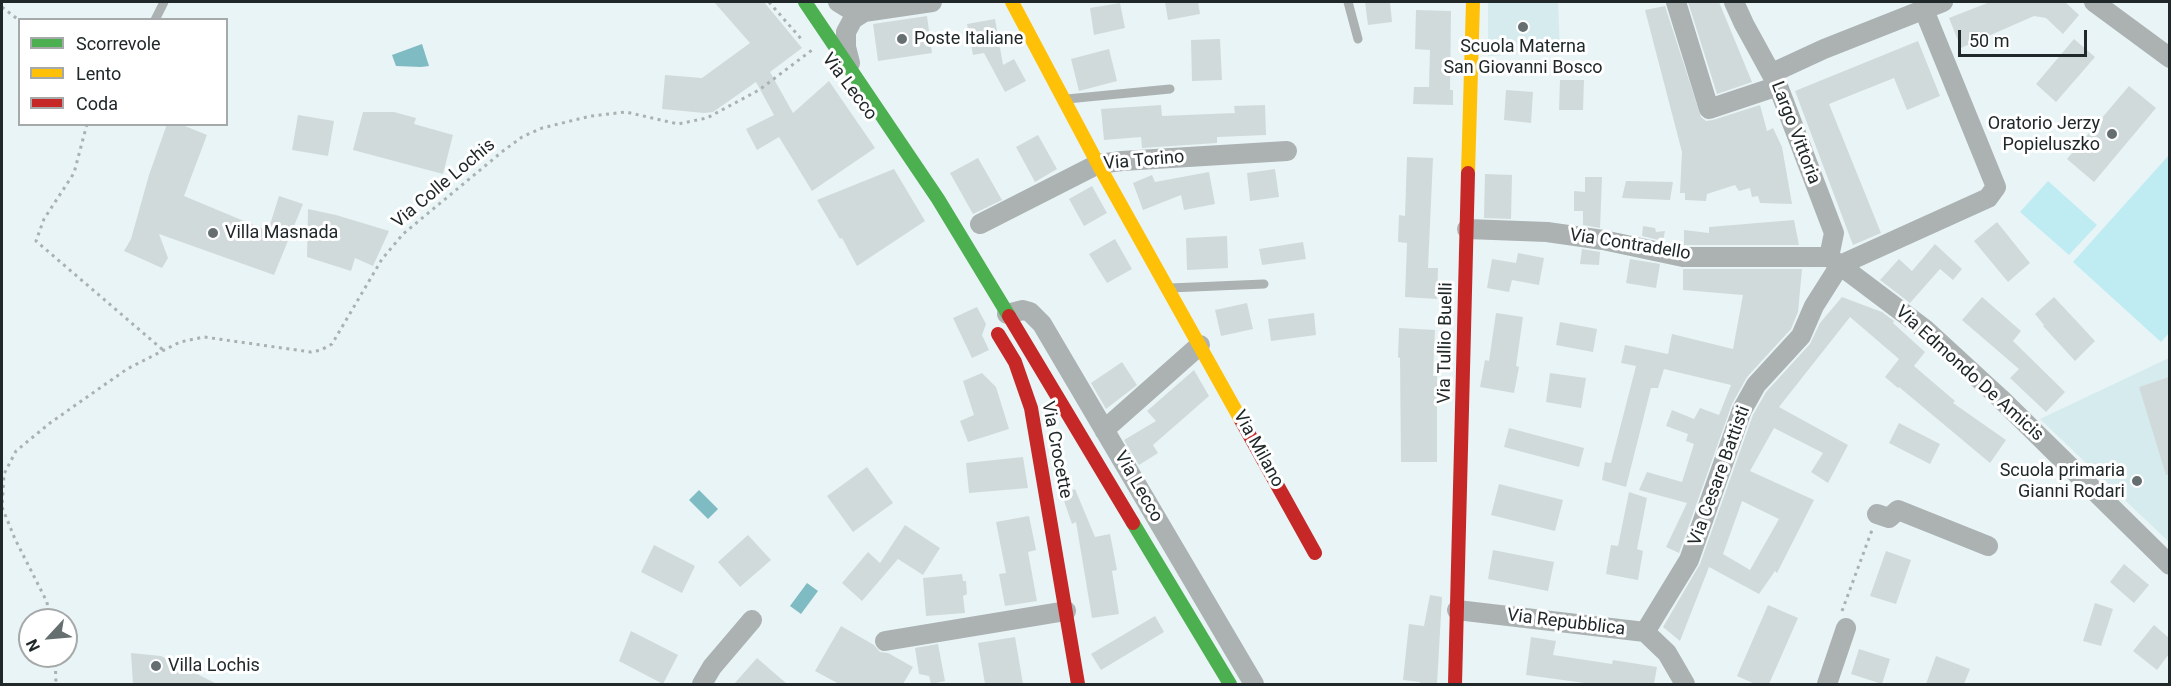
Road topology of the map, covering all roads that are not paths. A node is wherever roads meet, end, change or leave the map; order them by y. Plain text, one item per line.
1 (164, 2) edge
2 (805, 2) edge
3 (838, 2) edge
4 (932, 2) edge
5 (1012, 2) edge
6 (1348, 2) edge
7 (1473, 2) edge
8 (1677, 2) edge
9 (1734, 2) edge
10 (1943, 2) edge
11 (2094, 2) edge
12 (890, 5) edge
13 (1924, 9) junction
14 (864, 12) junction
15 (156, 18) edge
16 (1358, 39) dead end
17 (809, 43) road end
18 (2169, 58) edge
19 (852, 69) junction
20 (1775, 80) junction
21 (1170, 89) dead end
22 (1064, 99) junction
23 (1287, 151) dead end
24 (1098, 164) junction
25 (938, 199) junction
26 (980, 224) dead end
27 (1467, 229) junction
28 (1835, 261) junction
29 (1264, 284) dead end
30 (1168, 288) junction
31 (1000, 320) junction
32 (1200, 345) junction
33 (1104, 430) junction
34 (1877, 514) road end
35 (1988, 546) dead end
36 (1315, 553) dead end
37 (2169, 565) edge
38 (1457, 610) junction
39 (1066, 612) junction
40 (752, 620) dead end
41 (1846, 628) road end
42 (1645, 632) junction
43 (885, 641) dead end
44 (702, 684) edge
45 (1078, 684) edge
46 (1230, 684) edge
47 (1254, 684) edge
48 (1455, 684) edge
49 (1685, 684) edge
50 (1827, 684) edge

1 - 15 lane
2 - 19 street, Via Lecco
3 - 14 street
4 - 12 street
5 - 22 street, Via Milano
6 - 16 lane
7 - 27 street, Via Tullio Buelli
8 - 20 street
9 - 20 street, Largo Vittoria
10 - 13 street
11 - 18 street
12 - 14 street
13 - 20 street
13 - 28 street
14 - 19 street
17 - 25 street, Via Lecco
19 - 25 street, Via Lecco
20 - 28 street, Largo Vittoria
21 - 22 lane
22 - 24 street, Via Milano
23 - 24 street, Via Torino
24 - 26 street, Via Torino
24 - 30 street, Via Milano
25 - 31 street, Via Lecco
27 - 28 street, Via Contradello
27 - 38 street, Via Tullio Buelli
28 - 37 street, Via Edmondo De Amicis
28 - 42 street, Via Cesare Battisti
29 - 30 lane
30 - 32 street, Via Milano
31 - 33 street, Via Lecco
31 - 39 street, Via Crocette
31 - 46 street, Via Lecco
32 - 33 street
32 - 36 street, Via Milano
33 - 47 street, Via Lecco
34 - 35 street
38 - 42 street, Via Repubblica
38 - 48 street, Via Tullio Buelli
39 - 43 street
39 - 45 street, Via Crocette
40 - 44 street
41 - 50 street
42 - 49 street, Via Repubblica

